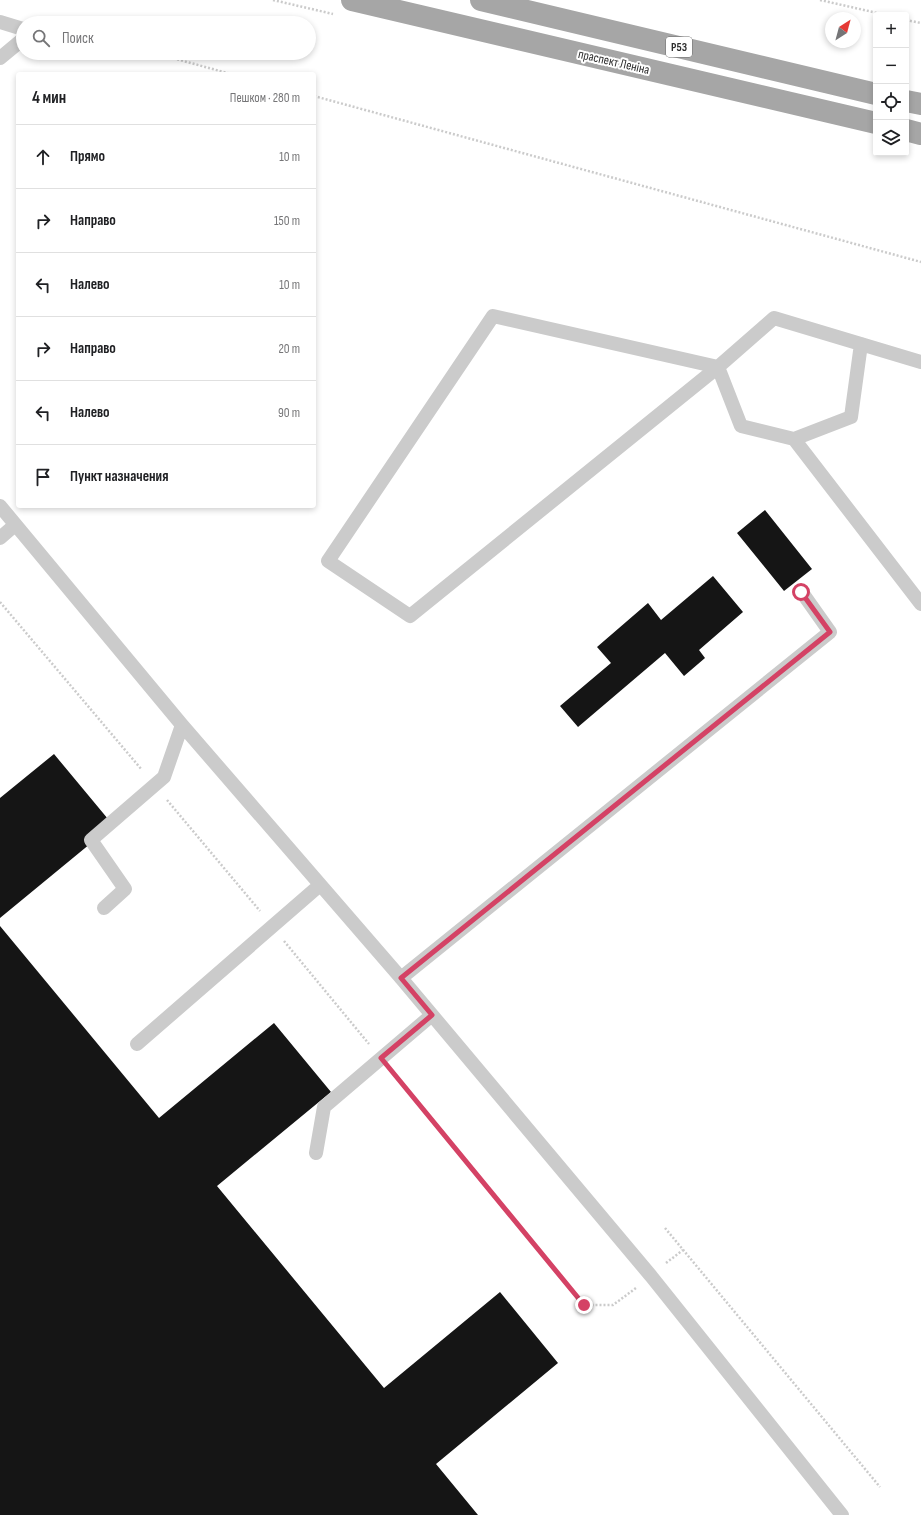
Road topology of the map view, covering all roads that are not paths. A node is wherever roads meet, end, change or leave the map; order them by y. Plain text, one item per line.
1 (352, 0) edge
2 (481, 0) edge
3 (0, 22) edge
4 (16, 26) edge
5 (16, 45) edge
6 (0, 58) edge
7 (873, 93) edge
8 (909, 102) edge
9 (921, 104) edge
10 (873, 122) edge
11 (909, 131) edge
12 (921, 134) edge
13 (861, 344) junction
14 (921, 362) edge
15 (718, 367) junction
16 (794, 439) junction
17 (0, 506) edge
18 (15, 525) junction
19 (0, 538) edge
20 (801, 592) dead end
21 (921, 604) edge
22 (182, 725) junction
23 (320, 885) junction
24 (104, 908) dead end
25 (401, 978) junction
26 (432, 1015) junction
27 (137, 1044) dead end
28 (316, 1153) dead end
29 (842, 1515) edge

1 - 10 main road, праспект Леніна / Р53
2 - 7 main road, Р53
3 - 4 lane
5 - 6 lane
8 - 9 main road
11 - 12 main road
13 - 14 lane
13 - 15 lane
13 - 16 lane
15 - 15 lane
15 - 16 lane
16 - 21 lane
17 - 18 lane
18 - 19 lane
18 - 22 lane
20 - 25 lane
22 - 23 lane
22 - 24 lane
23 - 25 lane
23 - 27 lane
25 - 26 lane
26 - 28 lane
26 - 29 lane

